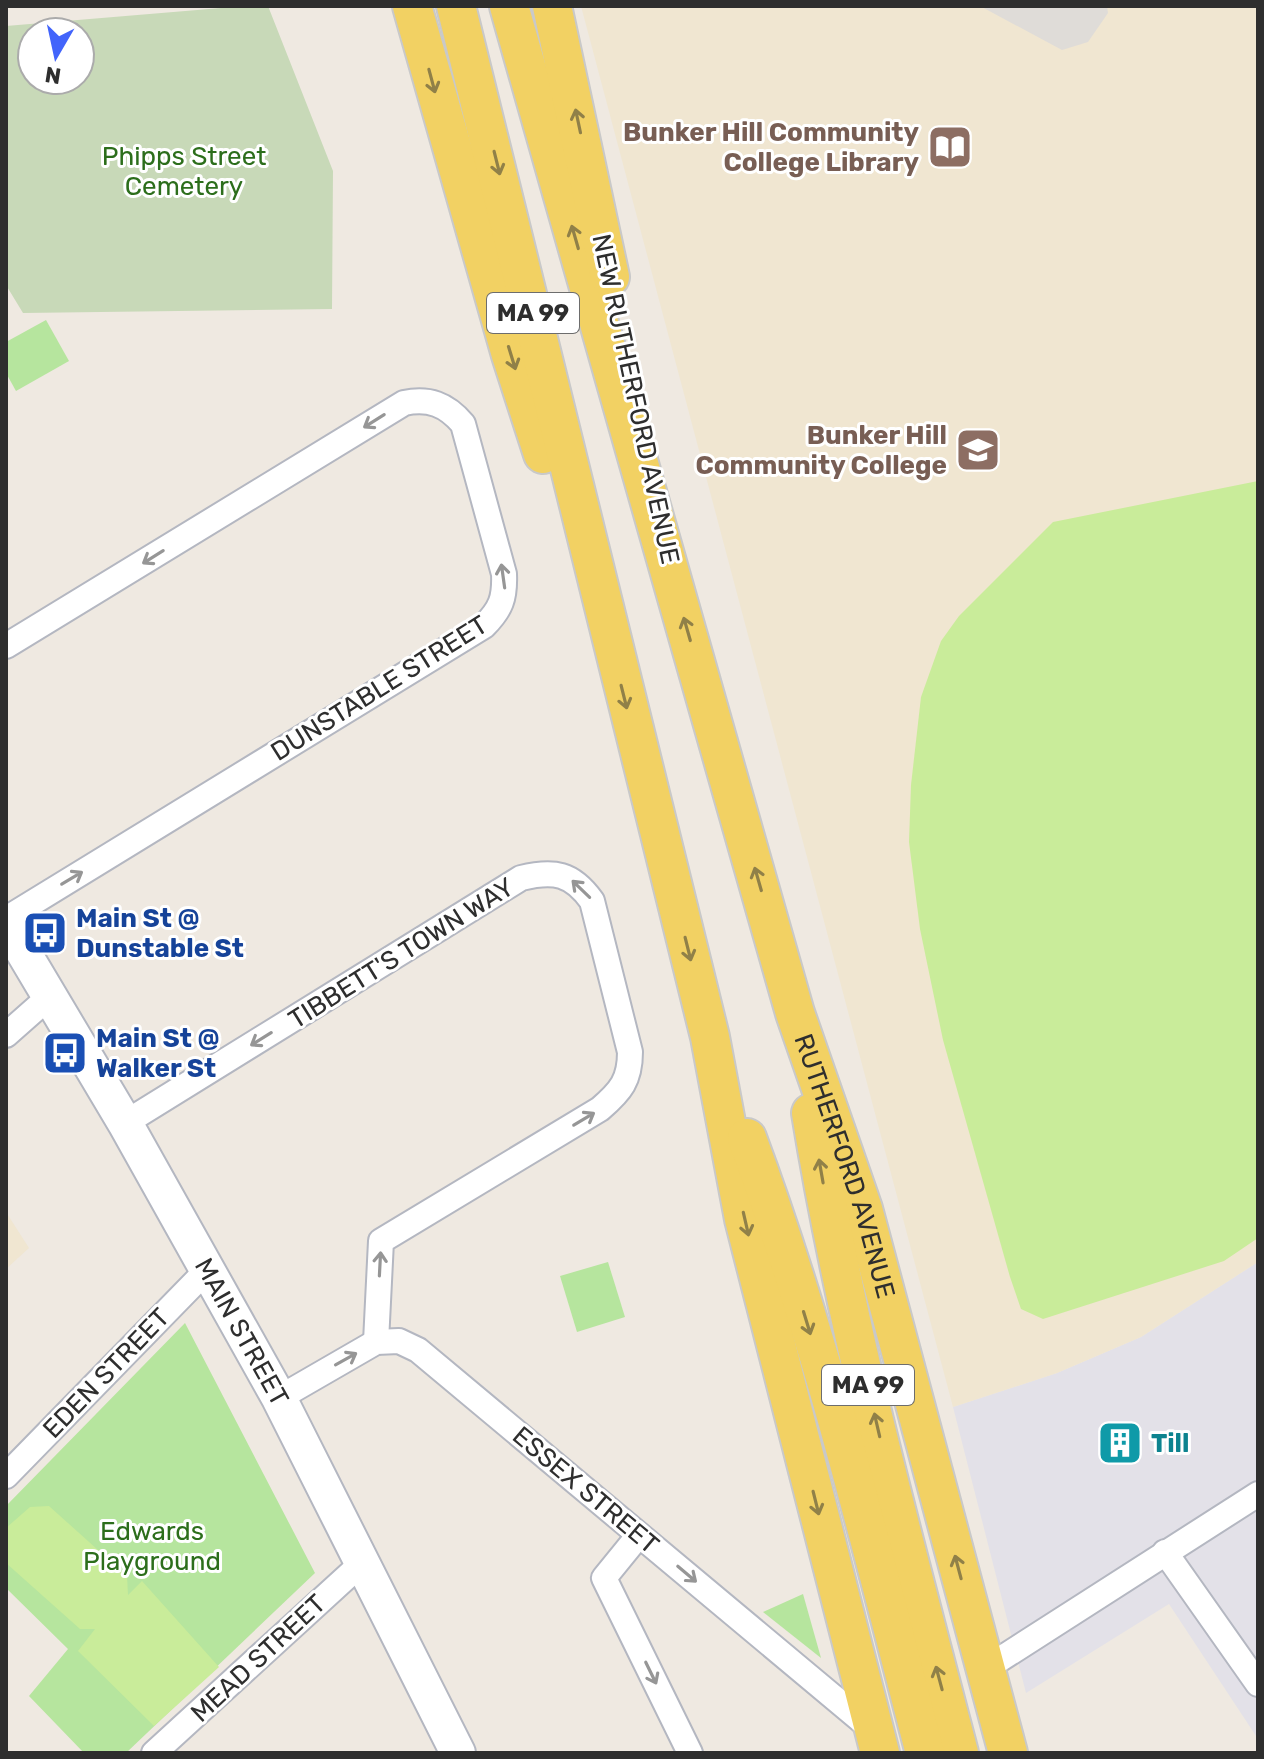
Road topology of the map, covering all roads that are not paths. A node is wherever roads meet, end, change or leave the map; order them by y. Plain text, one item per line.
1 (412, 6) edge
2 (456, 6) edge
3 (509, 6) edge
4 (552, 6) edge
5 (674, 582) junction
6 (605, 622) junction
7 (6, 646) edge
8 (6, 921) edge
9 (49, 997) junction
10 (795, 1013) junction
11 (6, 1035) edge
12 (710, 1037) junction
13 (125, 1123) junction
14 (207, 1270) junction
15 (376, 1342) junction
16 (279, 1398) junction
17 (6, 1476) edge
18 (1258, 1494) edge
19 (639, 1535) junction
20 (1165, 1552) junction
21 (362, 1563) junction
22 (985, 1669) junction
23 (1258, 1684) edge
24 (877, 1742) edge
25 (154, 1753) edge
26 (458, 1753) edge
27 (690, 1753) edge
28 (925, 1753) edge
29 (959, 1753) edge
30 (1008, 1753) edge

1 -> 6 main road
2 -> 6 main road, MA 99
5 -> 3 main road, NEW RUTHERFORD AVENUE / MA 99
5 -> 4 main road, NEW RUTHERFORD AVENUE
10 -> 5 main road, RUTHERFORD AVENUE / MA 99
6 -> 12 main road, MA 99
8 -> 7 street, DUNSTABLE STREET
8 - 9 main road, MAIN STREET
9 - 11 street
9 - 13 main road, MAIN STREET
22 -> 10 main road, RUTHERFORD AVENUE
29 -> 10 main road, MA 99
12 -> 24 main road
12 -> 28 main road, MA 99
13 - 14 main road, MAIN STREET
15 -> 13 street, TIBBETT'S TOWN WAY
14 - 16 main road, MAIN STREET
14 - 17 street, EDEN STREET
16 -> 15 street
15 - 19 street, ESSEX STREET
16 - 21 main road, MAIN STREET
18 - 20 street
19 -> 24 street, ESSEX STREET
19 -> 27 street
20 - 22 street
20 - 23 street
21 - 25 street, MEAD STREET
21 - 26 main road, MAIN STREET
22 - 30 main road, RUTHERFORD AVENUE

